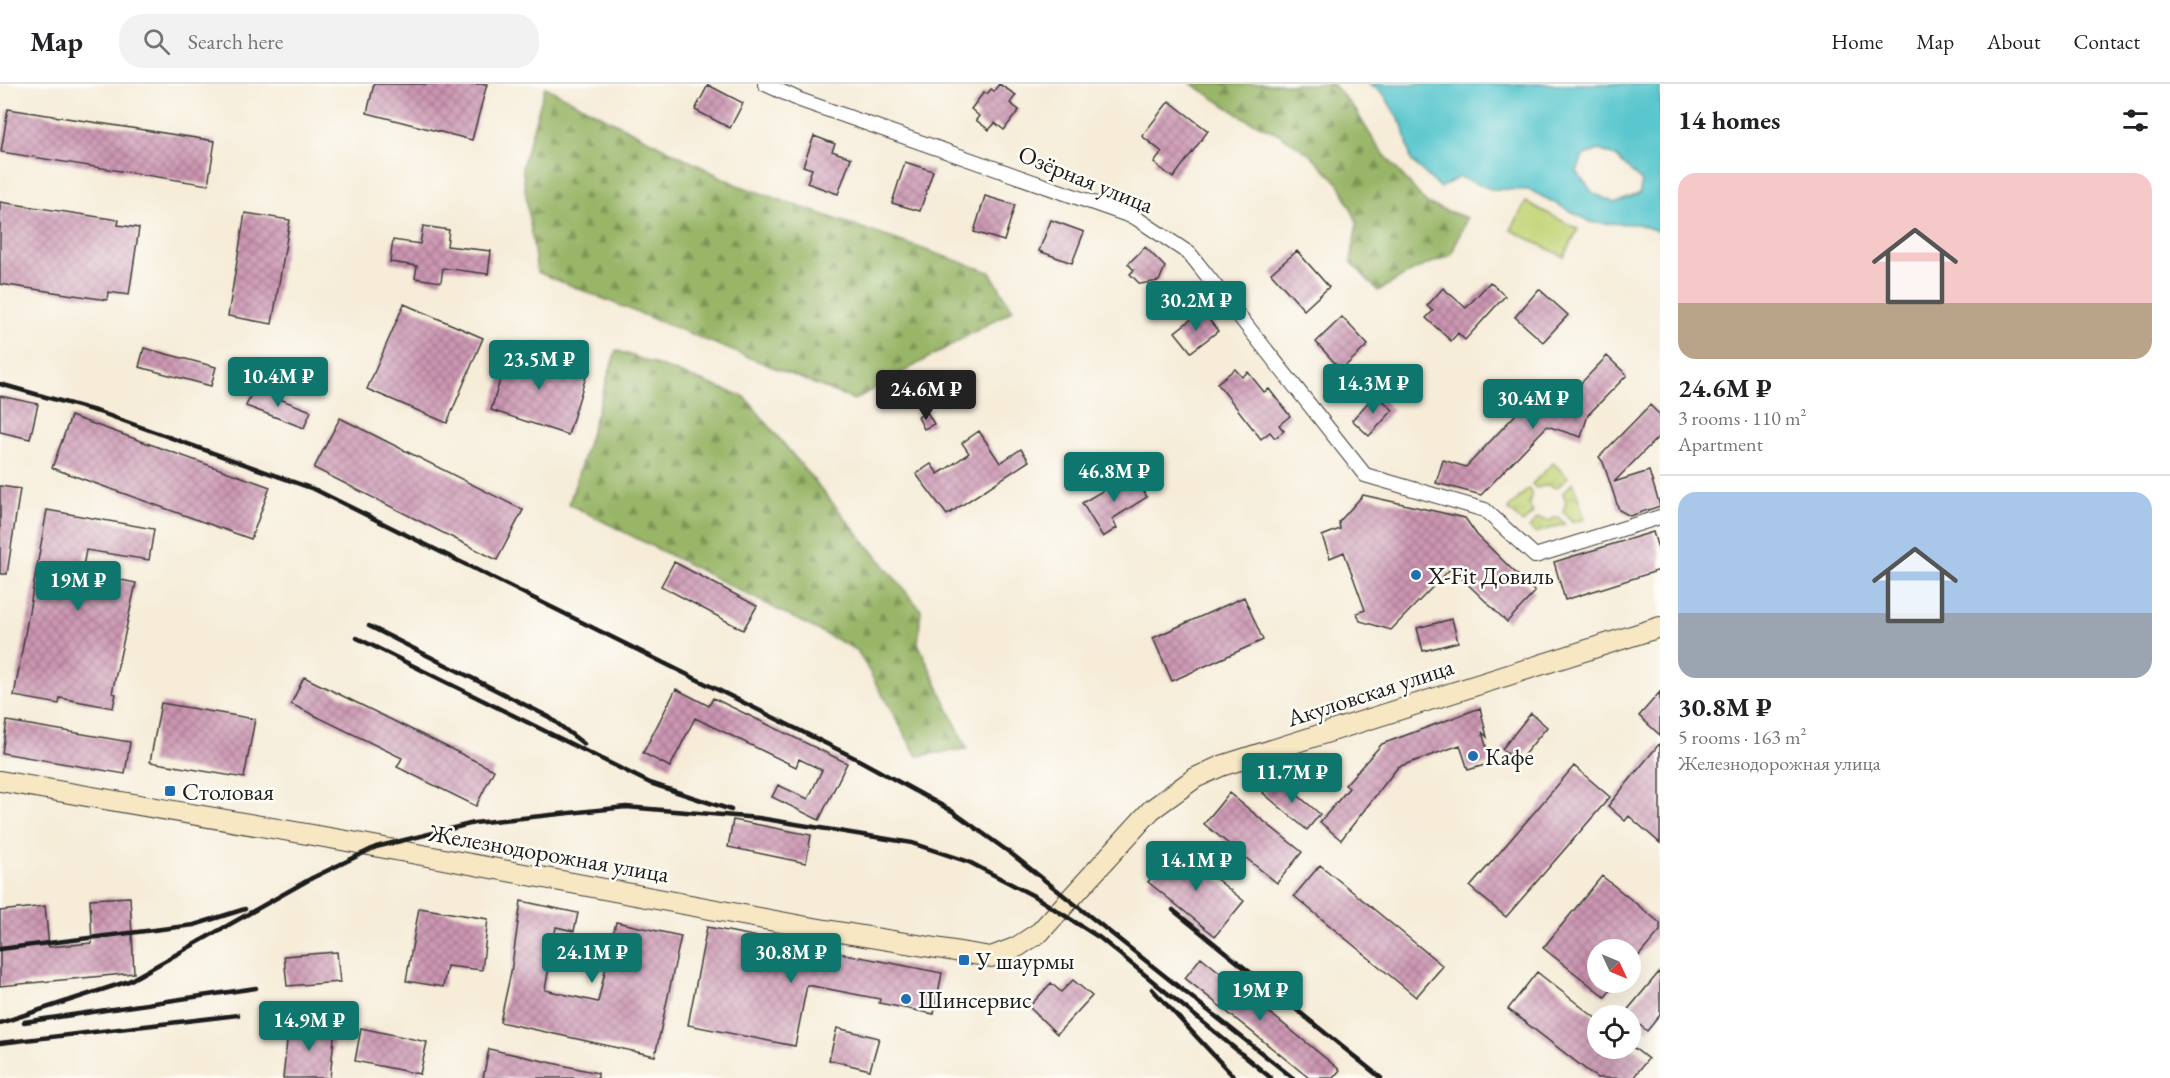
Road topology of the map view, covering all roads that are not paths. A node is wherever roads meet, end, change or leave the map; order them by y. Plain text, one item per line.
1 (765, 84) edge
2 (1660, 517) edge
3 (1660, 627) edge
4 (0, 781) edge
5 (1071, 901) joint

1 - 2 street, Озёрная улица
3 - 5 street, Акуловская улица
4 - 5 street, Железнодорожная улица

